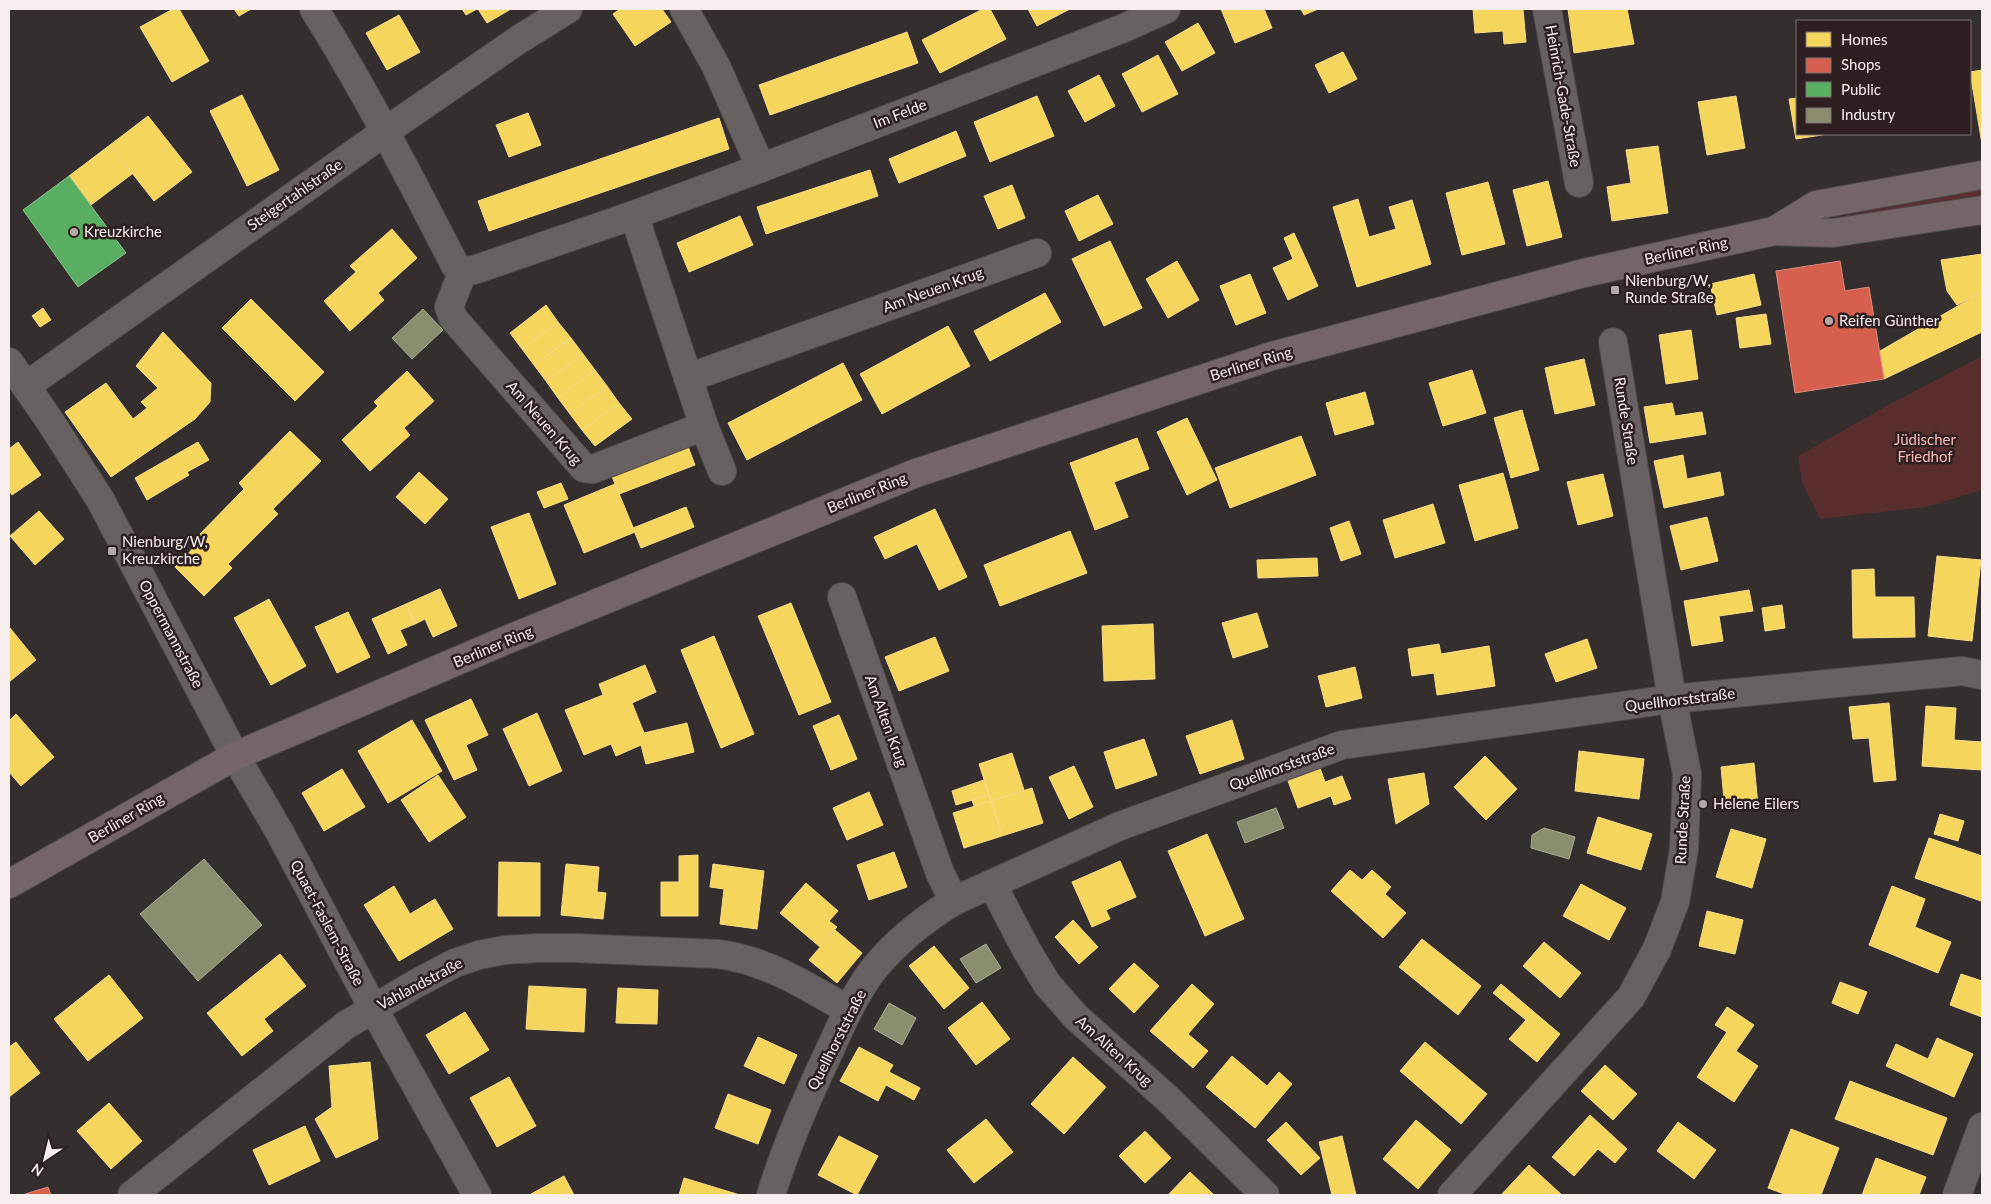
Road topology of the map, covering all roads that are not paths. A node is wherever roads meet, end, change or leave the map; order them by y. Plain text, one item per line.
1 (314, 9) edge
2 (568, 9) edge
3 (684, 9) edge
4 (1166, 9) edge
5 (1547, 9) edge
6 (386, 131) junction
7 (761, 168) junction
8 (1982, 175) edge
9 (1579, 183) dead end
10 (1982, 210) edge
11 (634, 215) junction
12 (1774, 231) junction
13 (1037, 253) dead end
14 (463, 271) junction
15 (1613, 342) dead end
16 (9, 362) edge
17 (688, 378) junction
18 (26, 386) junction
19 (704, 426) junction
20 (722, 471) dead end
21 (842, 597) dead end
22 (1982, 675) edge
23 (1672, 699) junction
24 (235, 756) junction
25 (9, 884) edge
26 (992, 884) junction
27 (954, 901) junction
28 (373, 1008) junction
29 (848, 1010) junction
30 (1982, 1127) edge
31 (132, 1195) edge
32 (477, 1195) edge
33 (771, 1195) edge
34 (1265, 1195) edge
35 (1452, 1195) edge
36 (1957, 1195) edge

1 - 6 street
2 - 6 street, Steigertahlstraße
3 - 7 street
4 - 7 street, Im Felde
5 - 9 street, Heinrich-Gade-Straße
6 - 14 street
6 - 18 street, Steigertahlstraße
7 - 11 street, Im Felde
8 - 12 main road, Berliner Ring
10 - 12 main road, Berliner Ring
11 - 14 street
11 - 17 street
12 - 24 main road, Berliner Ring
13 - 17 street, Am Neuen Krug
14 - 19 street, Am Neuen Krug
15 - 23 street, Runde Straße
16 - 18 street, Oppermannstraße
17 - 19 street
18 - 24 street, Oppermannstraße
19 - 20 street
21 - 27 street, Am Alten Krug
22 - 23 street, Quellhorststraße
23 - 26 street, Quellhorststraße
23 - 35 street, Runde Straße
24 - 25 main road, Berliner Ring
24 - 28 street, Quaet-Faslem-Straße
26 - 27 street, Quellhorststraße
26 - 34 street, Am Alten Krug
27 - 29 street, Quellhorststraße
28 - 29 street, Vahlandstraße
28 - 31 street, Vahlandstraße
28 - 32 street, Quaet-Faslem-Straße
29 - 33 street, Quellhorststraße
30 - 36 street

